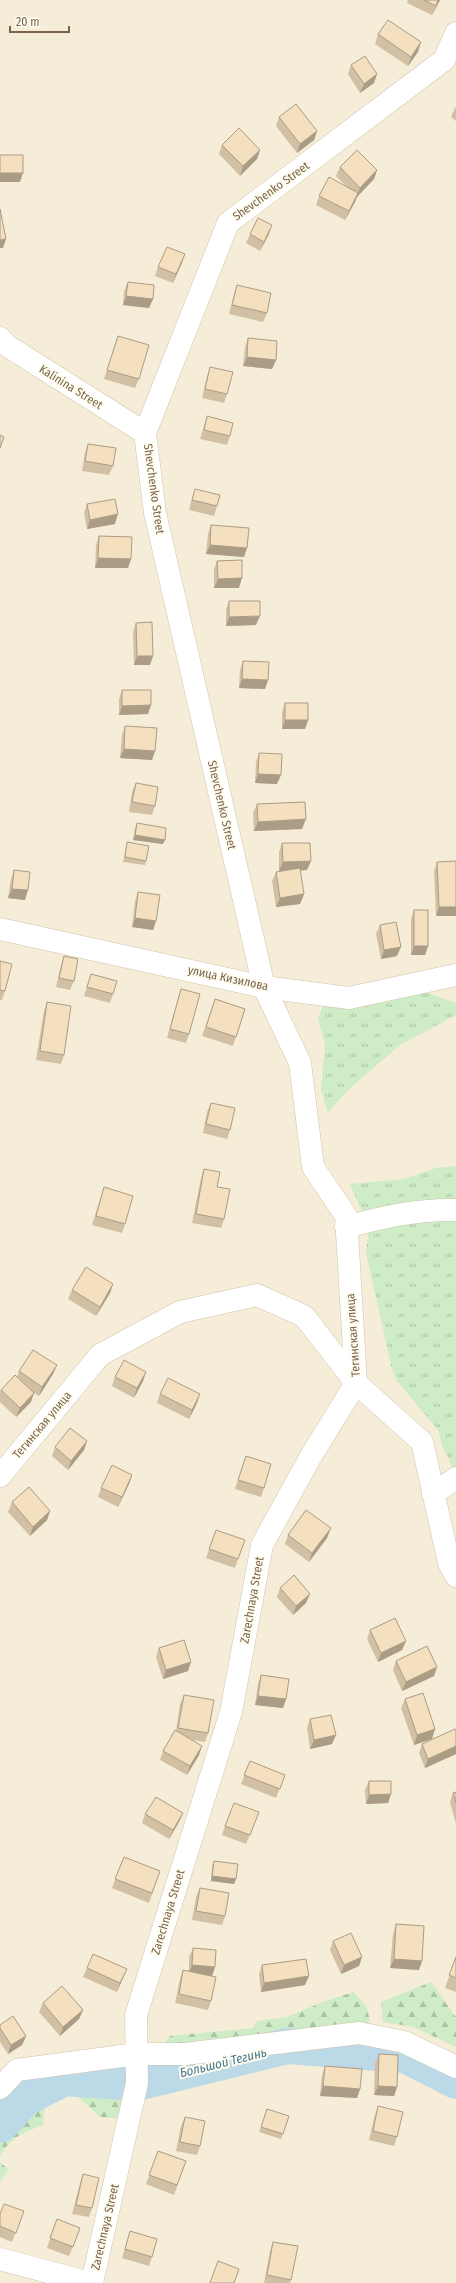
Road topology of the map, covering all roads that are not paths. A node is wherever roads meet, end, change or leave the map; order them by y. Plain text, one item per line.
1 (456, 32) edge
2 (0, 338) edge
3 (146, 433) junction
4 (0, 929) edge
5 (456, 975) edge
6 (264, 987) junction
7 (456, 1210) edge
8 (346, 1227) junction
9 (356, 1383) junction
10 (0, 1476) edge
11 (456, 1478) edge
12 (433, 1494) junction
13 (448, 1532) edge
14 (456, 1576) edge
15 (137, 2054) junction
16 (456, 2067) edge
17 (0, 2088) edge
18 (0, 2260) edge
19 (91, 2283) edge

1 - 3 street, Shevchenko Street
2 - 3 street, Kalinina Street
3 - 6 street, Shevchenko Street
4 - 6 street, улица Кизилова
5 - 6 street, улица Кизилова
6 - 8 street, Тегинская улица
7 - 8 street
8 - 9 street, Тегинская улица
9 - 10 street, Тегинская улица
9 - 12 street
9 - 15 street, Zarechnaya Street
11 - 12 street
12 - 13 street
13 - 14 street
15 - 16 street
15 - 17 street
15 - 19 street, Zarechnaya Street
18 - 19 street

